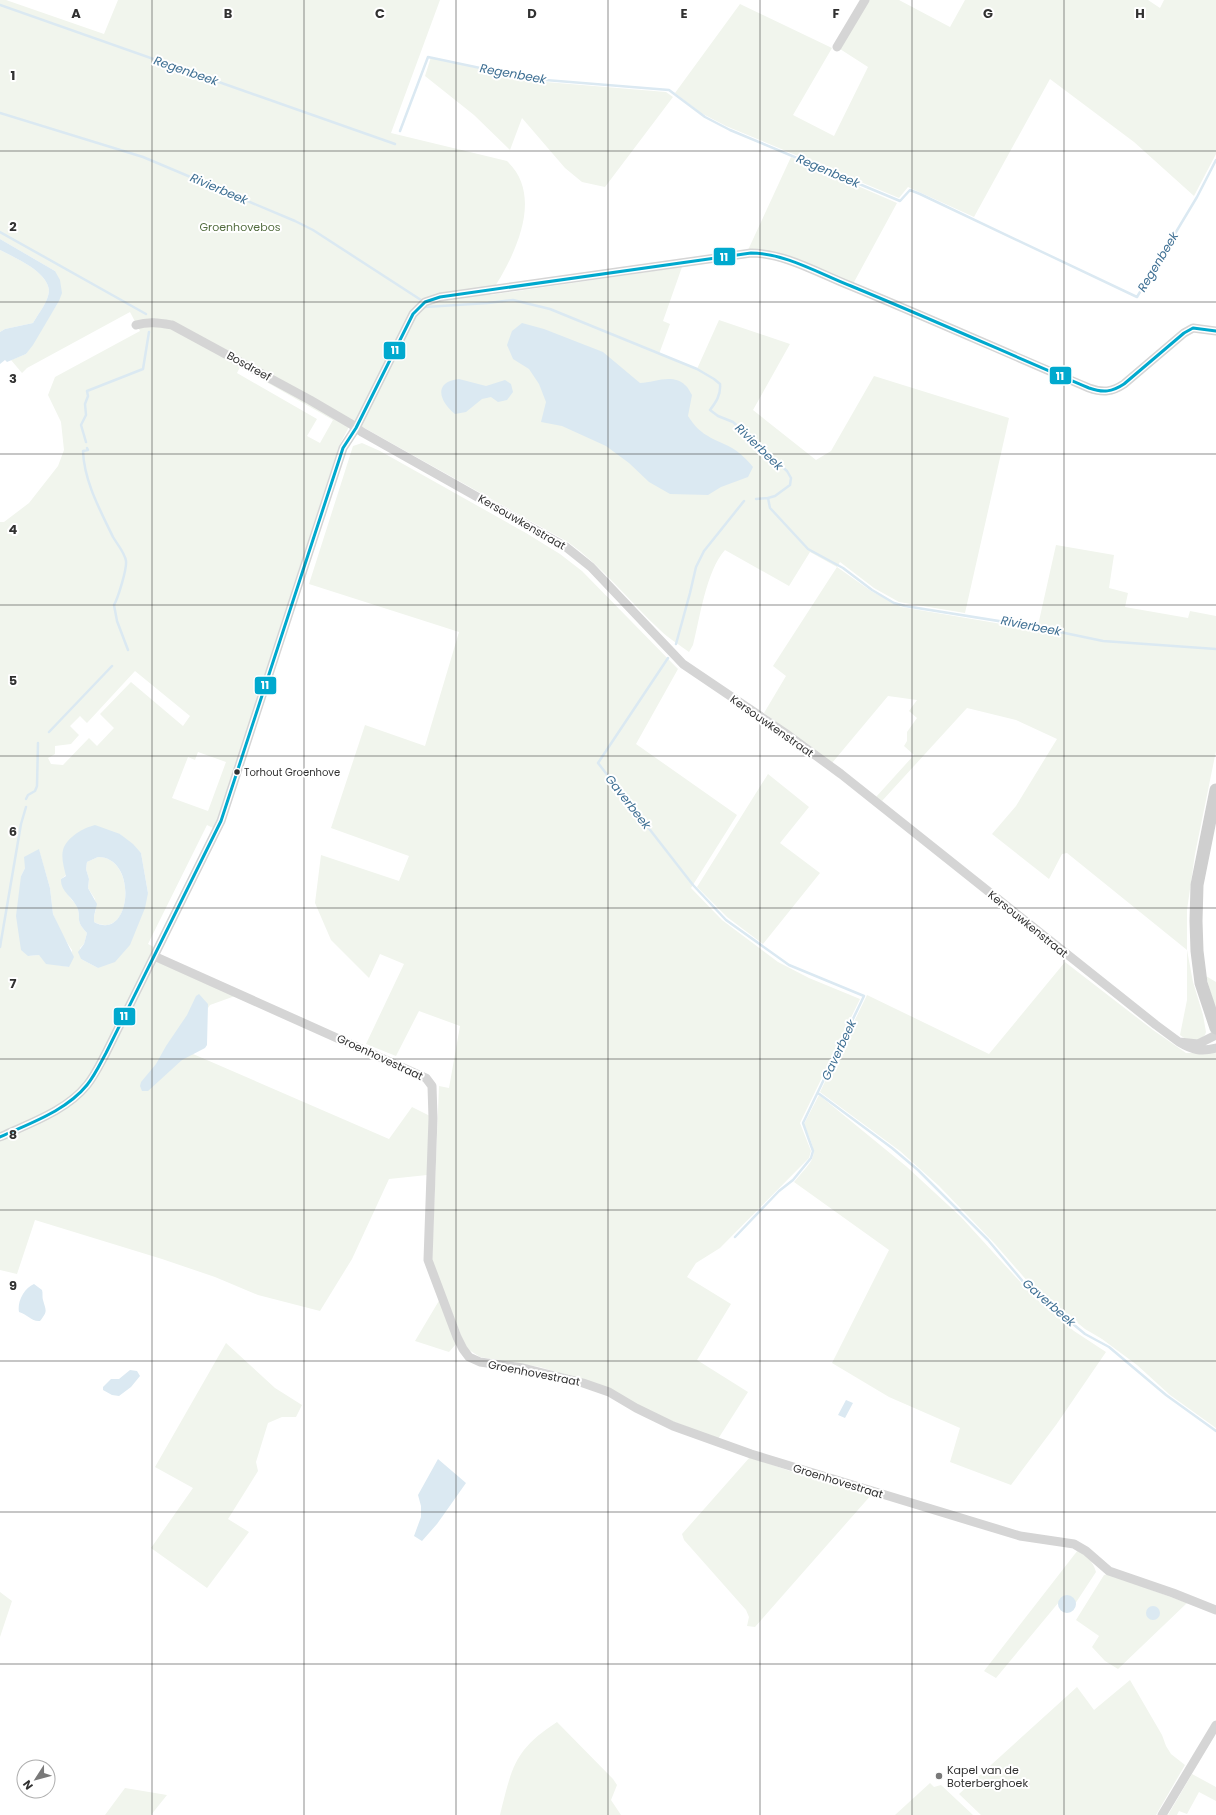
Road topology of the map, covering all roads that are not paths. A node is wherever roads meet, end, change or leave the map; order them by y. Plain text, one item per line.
1 (865, 0) edge
2 (837, 47) dead end
3 (136, 325) dead end
4 (1216, 331) edge
5 (356, 428) junction
6 (1216, 790) edge
7 (154, 956) junction
8 (1216, 1028) edge
9 (1216, 1036) edge
10 (1179, 1042) junction
11 (1216, 1048) edge
12 (0, 1137) edge
13 (1216, 1610) edge
14 (1215, 1728) edge
15 (1162, 1815) edge

1 - 2 street
3 - 5 street, Bosdreef
4 - 5 street
5 - 7 street
5 - 10 street, Kersouwkenstraat
6 - 8 street
7 - 12 street
7 - 13 street, Groenhovestraat
9 - 10 street
10 - 11 street, Kersouwkenstraat
14 - 15 street

